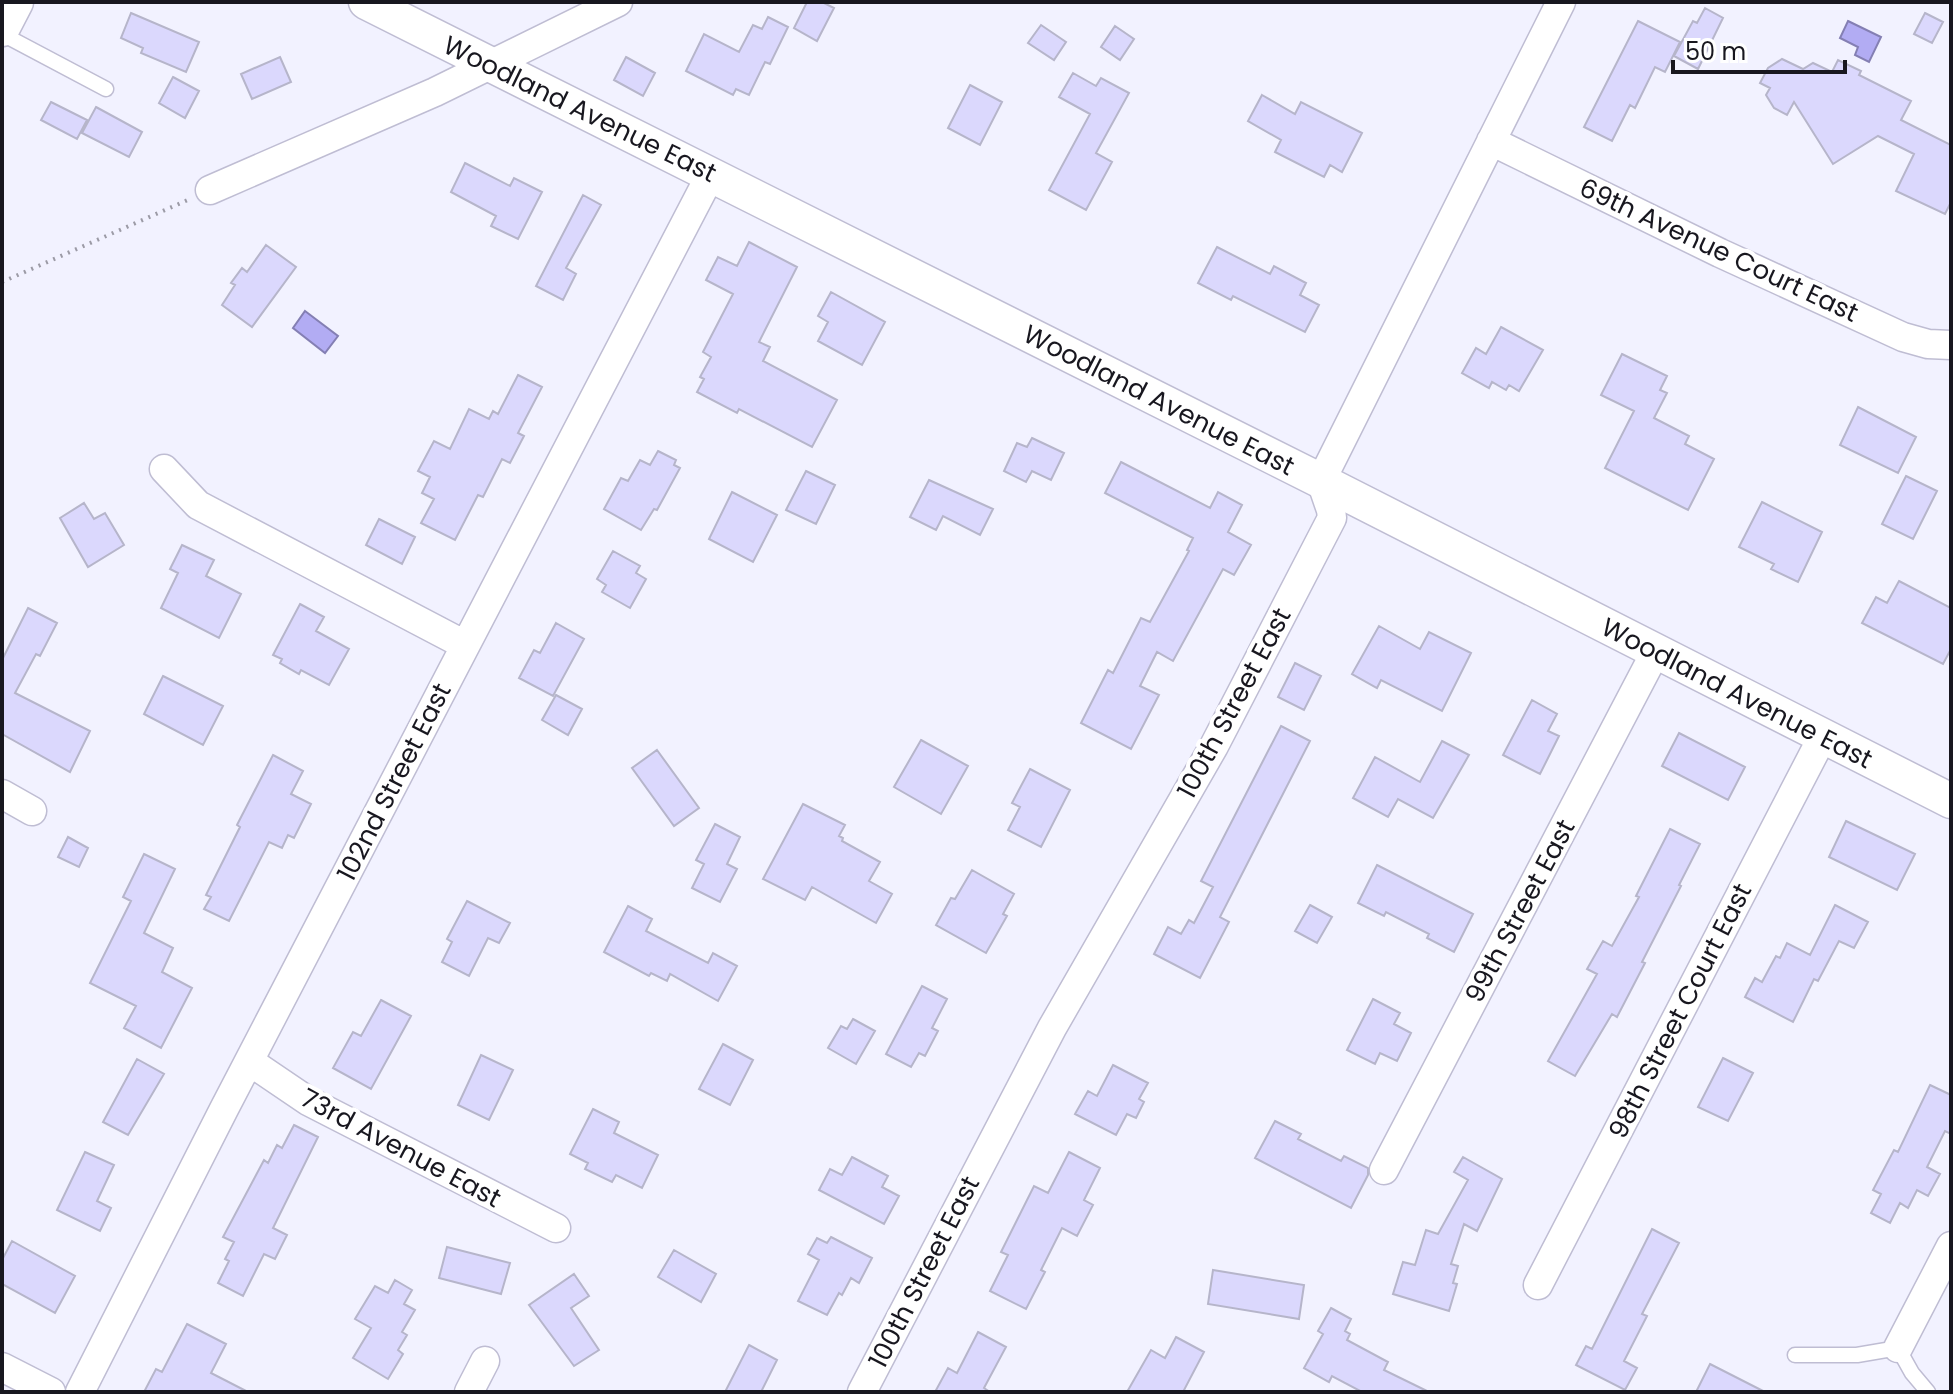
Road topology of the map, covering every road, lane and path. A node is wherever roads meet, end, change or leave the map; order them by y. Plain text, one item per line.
1 (16, 2) edge
2 (366, 2) edge
3 (618, 2) edge
4 (1561, 2) edge
5 (2, 31) edge
6 (488, 65) junction
7 (106, 89) dead end
8 (1491, 141) junction
9 (711, 174) junction
10 (210, 190) joint
11 (2, 282) edge
12 (1951, 345) edge
13 (164, 469) dead end
14 (1321, 481) junction
15 (465, 645) junction
16 (1656, 651) junction
17 (1823, 736) junction
18 (2, 794) edge
19 (1951, 801) edge
20 (32, 811) dead end
21 (249, 1061) junction
22 (1384, 1170) dead end
23 (556, 1228) dead end
24 (1951, 1246) edge
25 (1538, 1285) dead end
26 (1898, 1348) junction
27 (1795, 1355) dead end
28 (485, 1361) dead end
29 (2, 1367) edge
30 (51, 1392) edge
31 (80, 1392) edge
32 (469, 1392) edge
33 (862, 1392) edge
34 (1928, 1392) edge

1 - 5 street
2 - 6 street, Woodland Avenue East
3 - 6 street
4 - 8 street
5 - 7 lane
6 - 9 street, Woodland Avenue East
6 - 10 street
8 - 12 street, 69th Avenue Court East
8 - 14 street
9 - 14 street, Woodland Avenue East
9 - 15 street, 102nd Street East
10 - 11 path
13 - 15 street
14 - 16 street, Woodland Avenue East
14 - 33 street, 100th Street East
15 - 21 street, 102nd Street East
16 - 17 street, Woodland Avenue East
16 - 22 street, 99th Street East
17 - 19 street, Woodland Avenue East
17 - 25 street, 98th Street Court East
18 - 20 street
21 - 23 street, 73rd Avenue East
21 - 31 street, 102nd Street East
24 - 26 street
26 - 27 lane
26 - 34 lane
28 - 32 street
29 - 30 street

